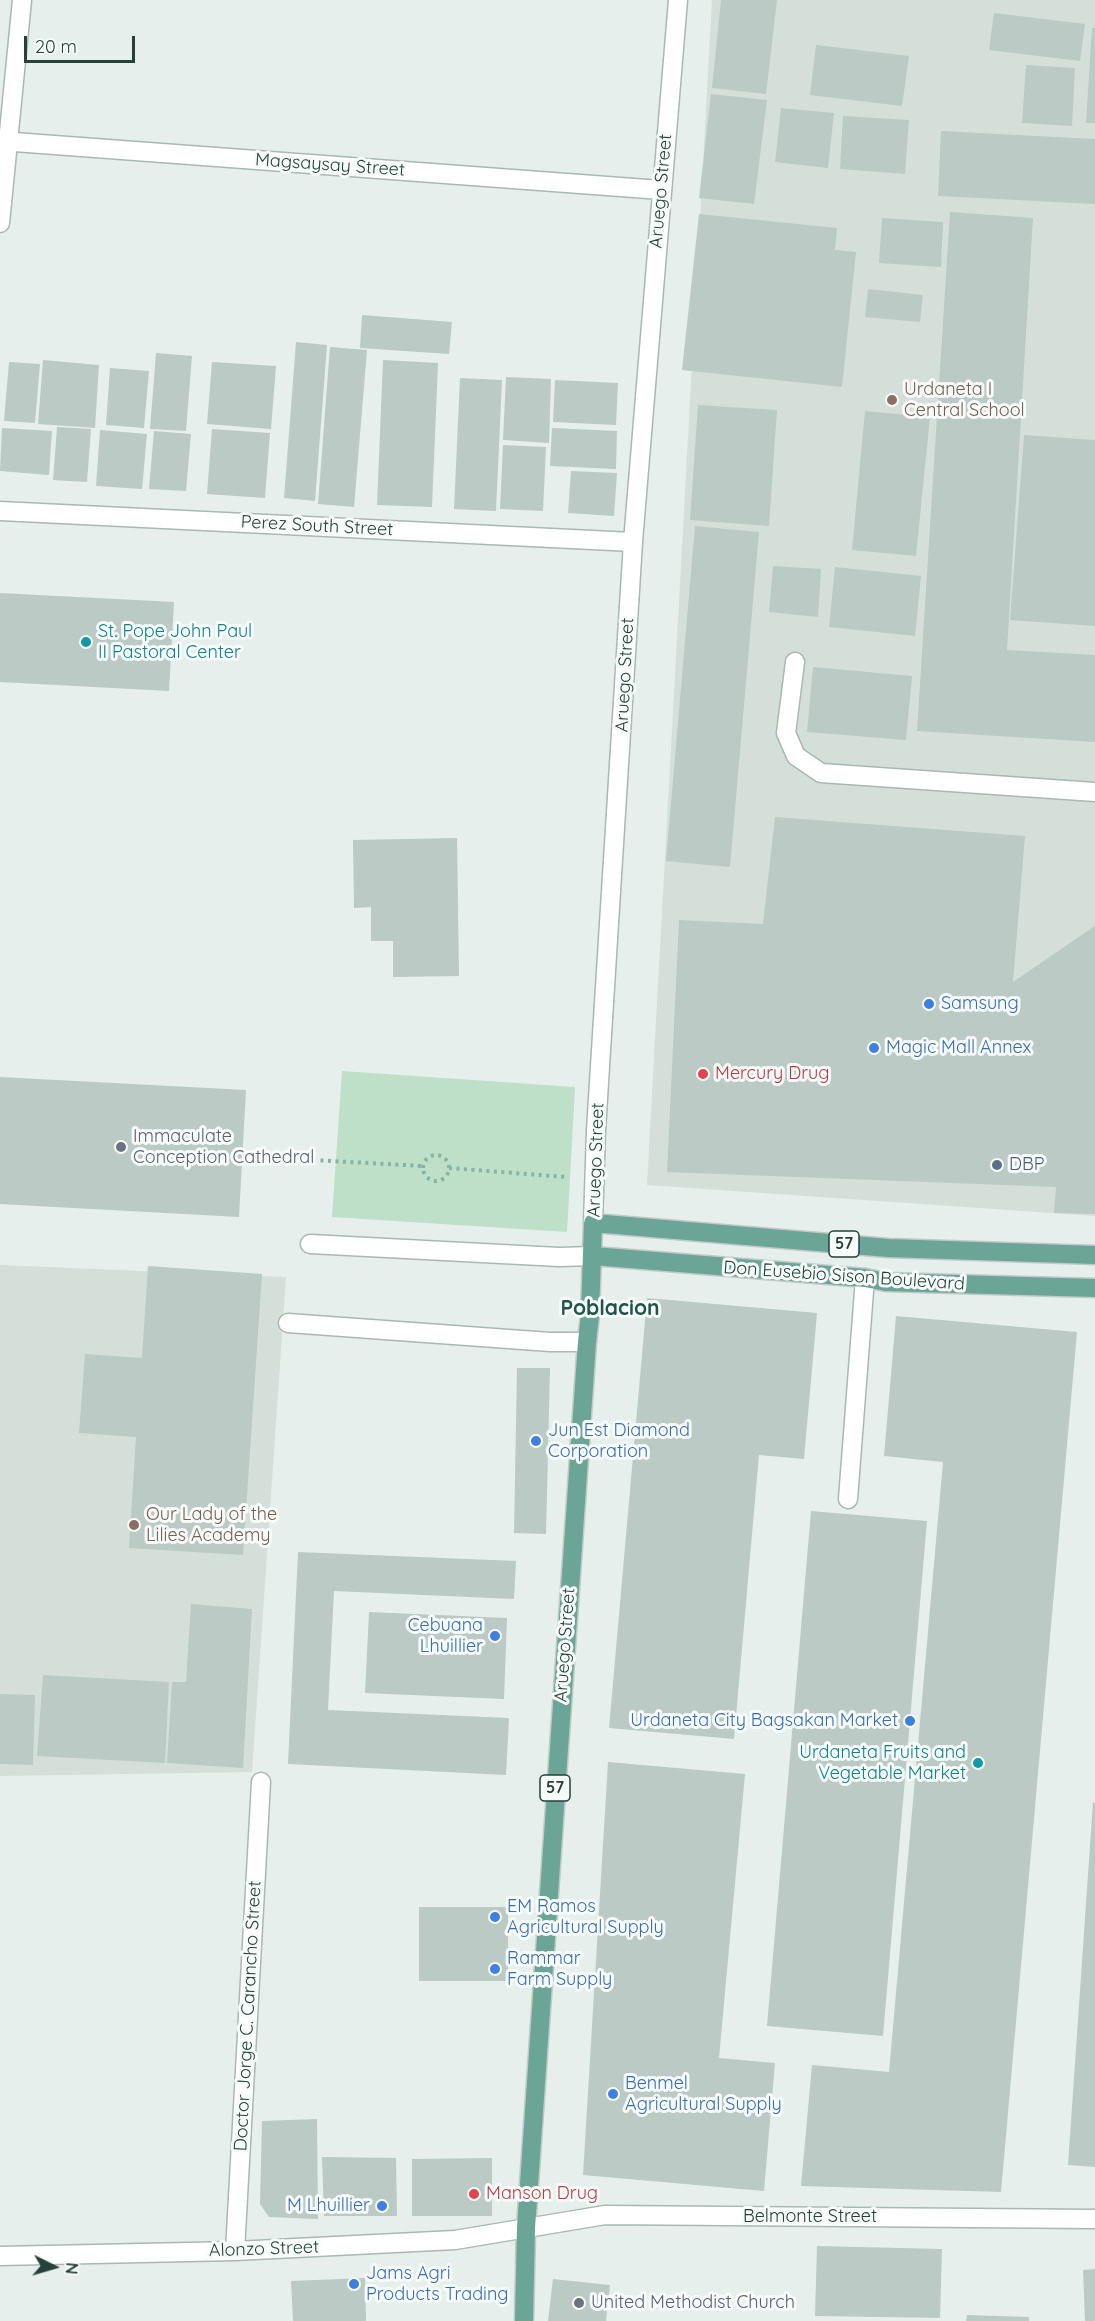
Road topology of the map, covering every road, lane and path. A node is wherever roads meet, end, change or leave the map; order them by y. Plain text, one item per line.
1 (22, 0) edge
2 (678, 0) edge
3 (4, 141) edge
4 (661, 190) junction
5 (0, 222) edge
6 (0, 511) edge
7 (633, 542) junction
8 (795, 662) dead end
9 (1095, 792) edge
10 (313, 1160) dead end
11 (423, 1166) junction
12 (449, 1168) junction
13 (594, 1179) junction
14 (593, 1223) junction
15 (310, 1244) dead end
16 (1095, 1255) edge
17 (594, 1256) junction
18 (865, 1278) junction
19 (1095, 1288) edge
20 (288, 1323) dead end
21 (587, 1342) junction
22 (848, 1499) dead end
23 (261, 1782) dead end
24 (1095, 2219) edge
25 (526, 2228) junction
26 (235, 2251) junction
27 (0, 2256) edge
28 (524, 2321) edge

1 - 3 street
2 - 4 street, Aruego Street
3 - 4 street, Magsaysay Street
3 - 5 street
4 - 7 street, Aruego Street
6 - 7 street, Perez South Street
7 - 13 street, Aruego Street
8 - 9 street
10 - 11 path
11 - 12 path
11 - 12 path
12 - 13 path
13 - 14 street, Aruego Street
14 - 16 main road, Don Eusebio Sison Boulevard / 57
14 - 17 main road, Aruego Street / 57
15 - 17 street
17 - 18 main road, Don Eusebio Sison Boulevard
17 - 21 main road, Aruego Street / 57
18 - 19 main road, Don Eusebio Sison Boulevard
18 - 22 street
20 - 21 street
21 - 25 main road, Aruego Street / 57
23 - 26 street, Doctor Jorge C. Carancho Street
24 - 25 street, Belmonte Street
25 - 26 street, Alonzo Street
25 - 28 main road, Aruego Street / 57
26 - 27 street, Alonzo Street

